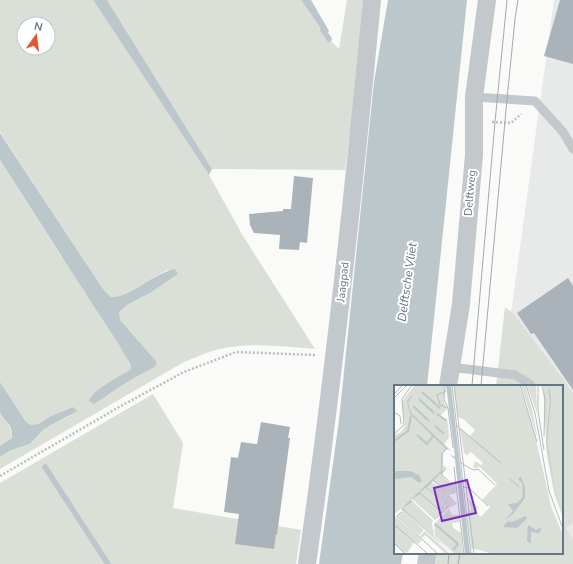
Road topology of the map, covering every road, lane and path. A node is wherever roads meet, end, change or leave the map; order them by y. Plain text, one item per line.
1 (372, 0) edge
2 (487, 0) edge
3 (474, 97) junction
4 (534, 101) junction
5 (474, 121) junction
6 (573, 149) edge
7 (335, 356) junction
8 (450, 367) junction
9 (448, 385) edge
10 (530, 385) edge
11 (0, 476) edge
12 (428, 554) edge
13 (307, 564) edge
14 (426, 564) edge

1 - 7 street, Jaagpad
2 - 3 street, Delftweg
3 - 4 lane
3 - 5 street, Delftweg
4 - 5 path
4 - 6 lane
5 - 8 street, Delftweg
7 - 11 path
7 - 13 street, Jaagpad
8 - 9 street, Delftweg
8 - 10 lane
12 - 14 street

